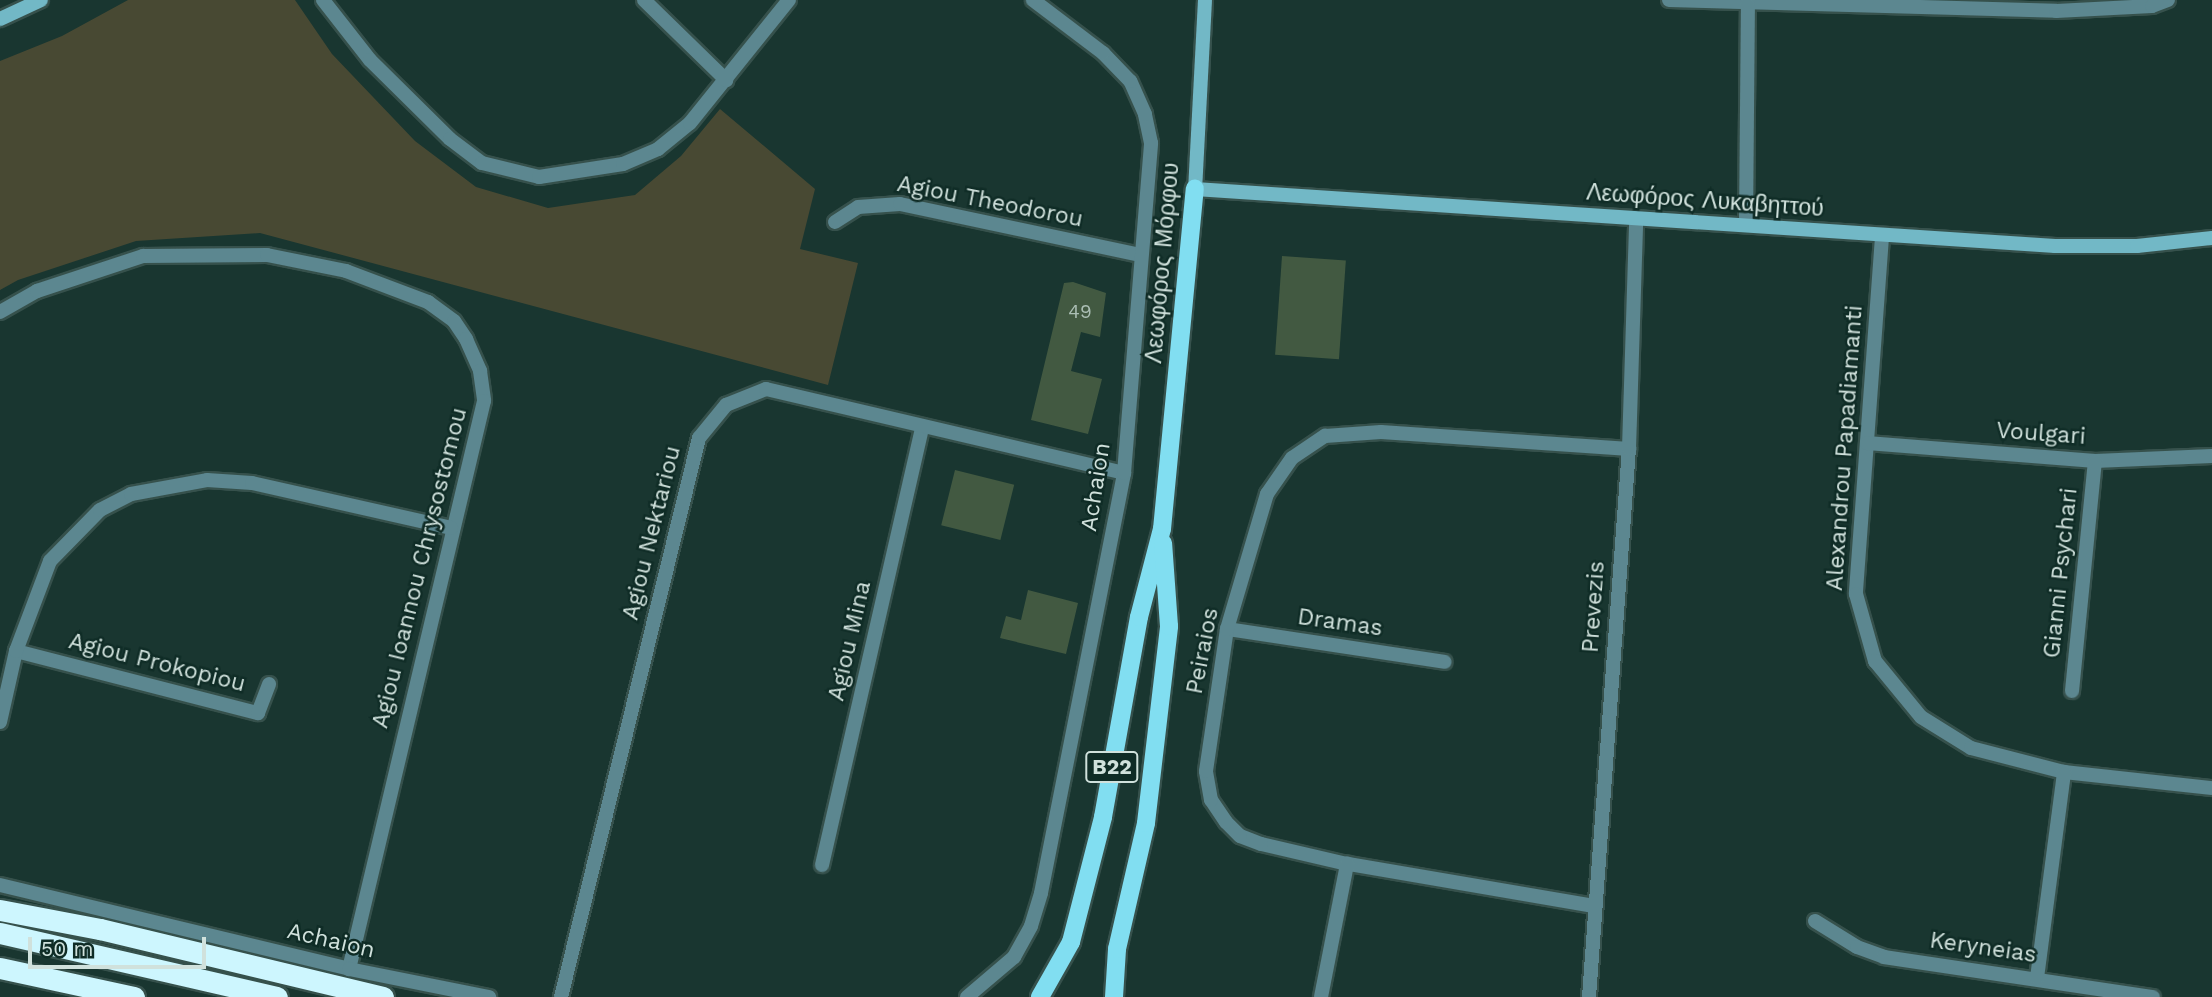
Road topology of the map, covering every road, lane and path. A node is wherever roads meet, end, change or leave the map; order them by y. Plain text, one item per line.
1 (41, 0) edge
2 (323, 0) edge
3 (645, 0) edge
4 (789, 0) edge
5 (1033, 0) edge
6 (1205, 0) edge
7 (1670, 0) edge
8 (2168, 0) edge
9 (1994, 4) edge
10 (1748, 5) junction
11 (0, 19) edge
12 (726, 80) junction
13 (1195, 189) junction
14 (1636, 220) junction
15 (835, 222) dead end
16 (1746, 225) junction
17 (1882, 237) junction
18 (2212, 238) edge
19 (1140, 255) junction
20 (0, 312) edge
21 (922, 428) junction
22 (1867, 443) junction
23 (1629, 449) junction
24 (2212, 456) edge
25 (2095, 461) junction
26 (1124, 473) junction
27 (451, 528) junction
28 (1162, 529) junction
29 (1227, 629) junction
30 (16, 651) junction
31 (1445, 662) dead end
32 (269, 684) dead end
33 (2072, 691) dead end
34 (0, 722) edge
35 (2064, 772) junction
36 (2212, 788) edge
37 (1347, 864) junction
38 (822, 865) dead end
39 (0, 885) edge
40 (1594, 905) junction
41 (0, 911) edge
42 (1815, 921) dead end
43 (0, 933) edge
44 (0, 968) edge
45 (349, 969) junction
46 (2037, 978) junction
47 (134, 997) edge
48 (278, 997) edge
49 (383, 997) edge
50 (489, 997) edge
51 (561, 997) edge
52 (967, 997) edge
53 (1040, 997) edge
54 (1114, 997) edge
55 (1321, 997) edge
56 (1589, 997) edge
57 (2153, 997) edge

1 - 11 main road
2 - 12 street
3 - 12 street
4 - 12 street
5 - 19 street, Achaion
6 - 13 main road, Λεωφόρος Μόρφου
7 - 10 street
8 - 9 street
9 - 10 street
10 - 16 street
13 - 14 main road, Λεωφόρος Λυκαβηττού
13 - 28 main road, Λεωφόρος Μόρφου / B22
14 - 16 main road, Λεωφόρος Λυκαβηττού
14 - 23 street, Prevezis
15 - 19 street, Agiou Theodorou
16 - 17 main road, Λεωφόρος Λυκαβηττού
17 - 18 main road, Λεωφόρος Λυκαβηττού
17 - 22 street, Alexandrou Papadiamanti
19 - 26 street, Achaion
20 - 27 street, Agiou Ioannou Chrysostomou
21 - 26 street, Agiou Nektariou
21 - 38 street, Agiou Mina
21 - 51 street, Agiou Nektariou
22 - 25 street, Voulgari
22 - 35 street, Alexandrou Papadiamanti
23 - 29 street, Peiraios
23 - 40 street, Prevezis
24 - 25 street, Voulgari
25 - 33 street, Gianni Psychari
26 - 52 street, Achaion
27 - 30 street
27 - 45 street, Agiou Ioannou Chrysostomou
28 - 53 main road, Λεωφόρος Μόρφου / B22
28 - 54 main road, Λεωφόρος Μόρφου / B22
29 - 31 street, Dramas
29 - 37 street, Peiraios
30 - 32 street, Agiou Prokopiou
30 - 34 street
35 - 36 street, Alexandrou Papadiamanti
35 - 46 street
37 - 40 street, Peiraios
37 - 55 street
39 - 45 street, Achaion
40 - 56 street, Prevezis
41 - 49 highway
42 - 46 street, Keryneias
43 - 48 highway
44 - 47 highway
45 - 50 street, Achaion
46 - 57 street, Keryneias

